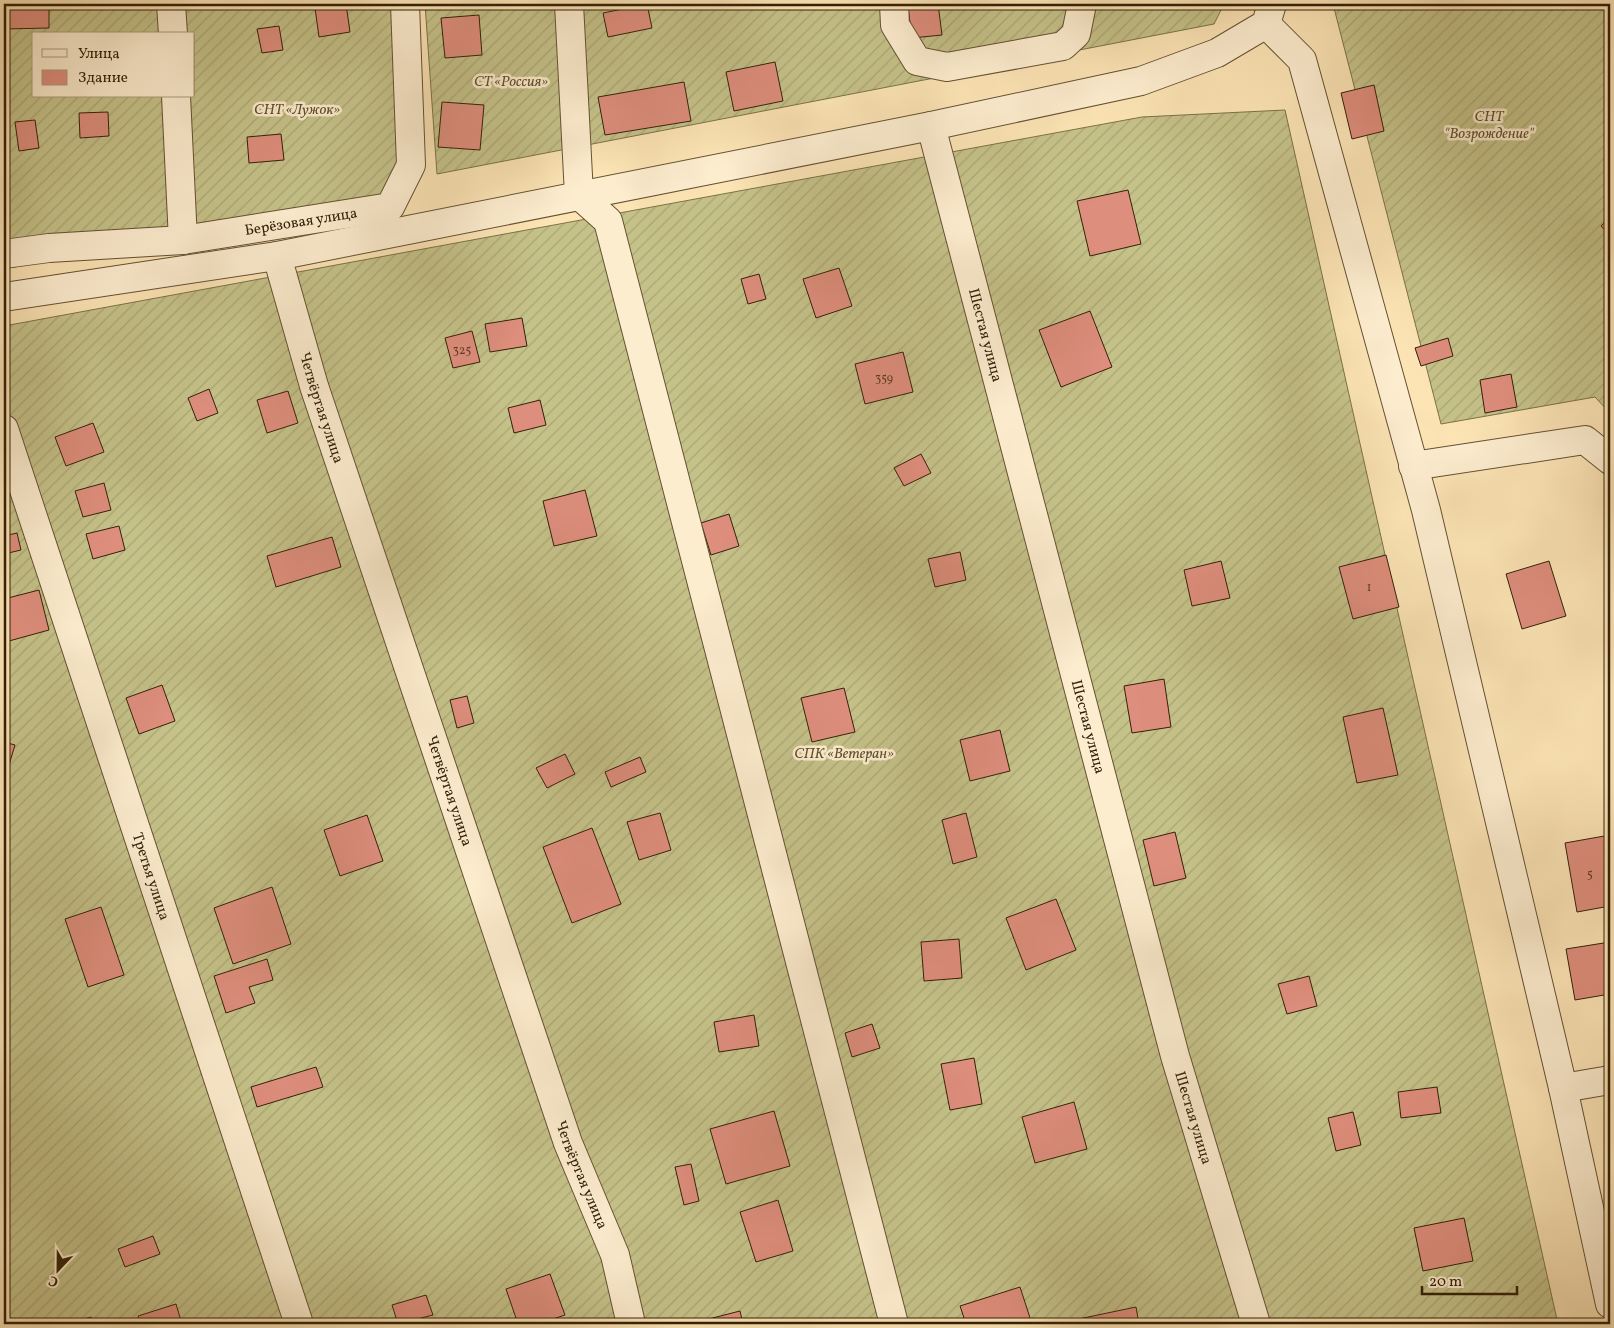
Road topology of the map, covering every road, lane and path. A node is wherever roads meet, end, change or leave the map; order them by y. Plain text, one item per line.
1 (171, 4) edge
2 (405, 4) edge
3 (569, 4) edge
4 (894, 4) edge
5 (1082, 4) edge
6 (1269, 14) edge
7 (173, 32) edge
8 (176, 98) edge
9 (931, 126) junction
10 (579, 195) junction
11 (183, 240) junction
12 (4, 254) edge
13 (276, 256) junction
14 (4, 297) edge
15 (4, 428) edge
16 (1610, 460) edge
17 (1414, 466) junction
18 (1610, 1080) edge
19 (1563, 1088) junction
20 (1610, 1304) edge
21 (299, 1324) edge
22 (631, 1324) edge
23 (894, 1324) edge
24 (1256, 1324) edge

1 - 7 street
2 - 11 street, Берёзовая улица
3 - 10 street
4 - 5 street
6 - 9 street
6 - 17 street
8 - 11 street
9 - 10 street
9 - 24 street, Шестая улица
10 - 13 street
10 - 23 street
11 - 12 street, Берёзовая улица
13 - 14 street
13 - 22 street, Четвёртая улица
15 - 21 street, Третья улица
16 - 17 street
17 - 19 street
18 - 19 street
19 - 20 street

